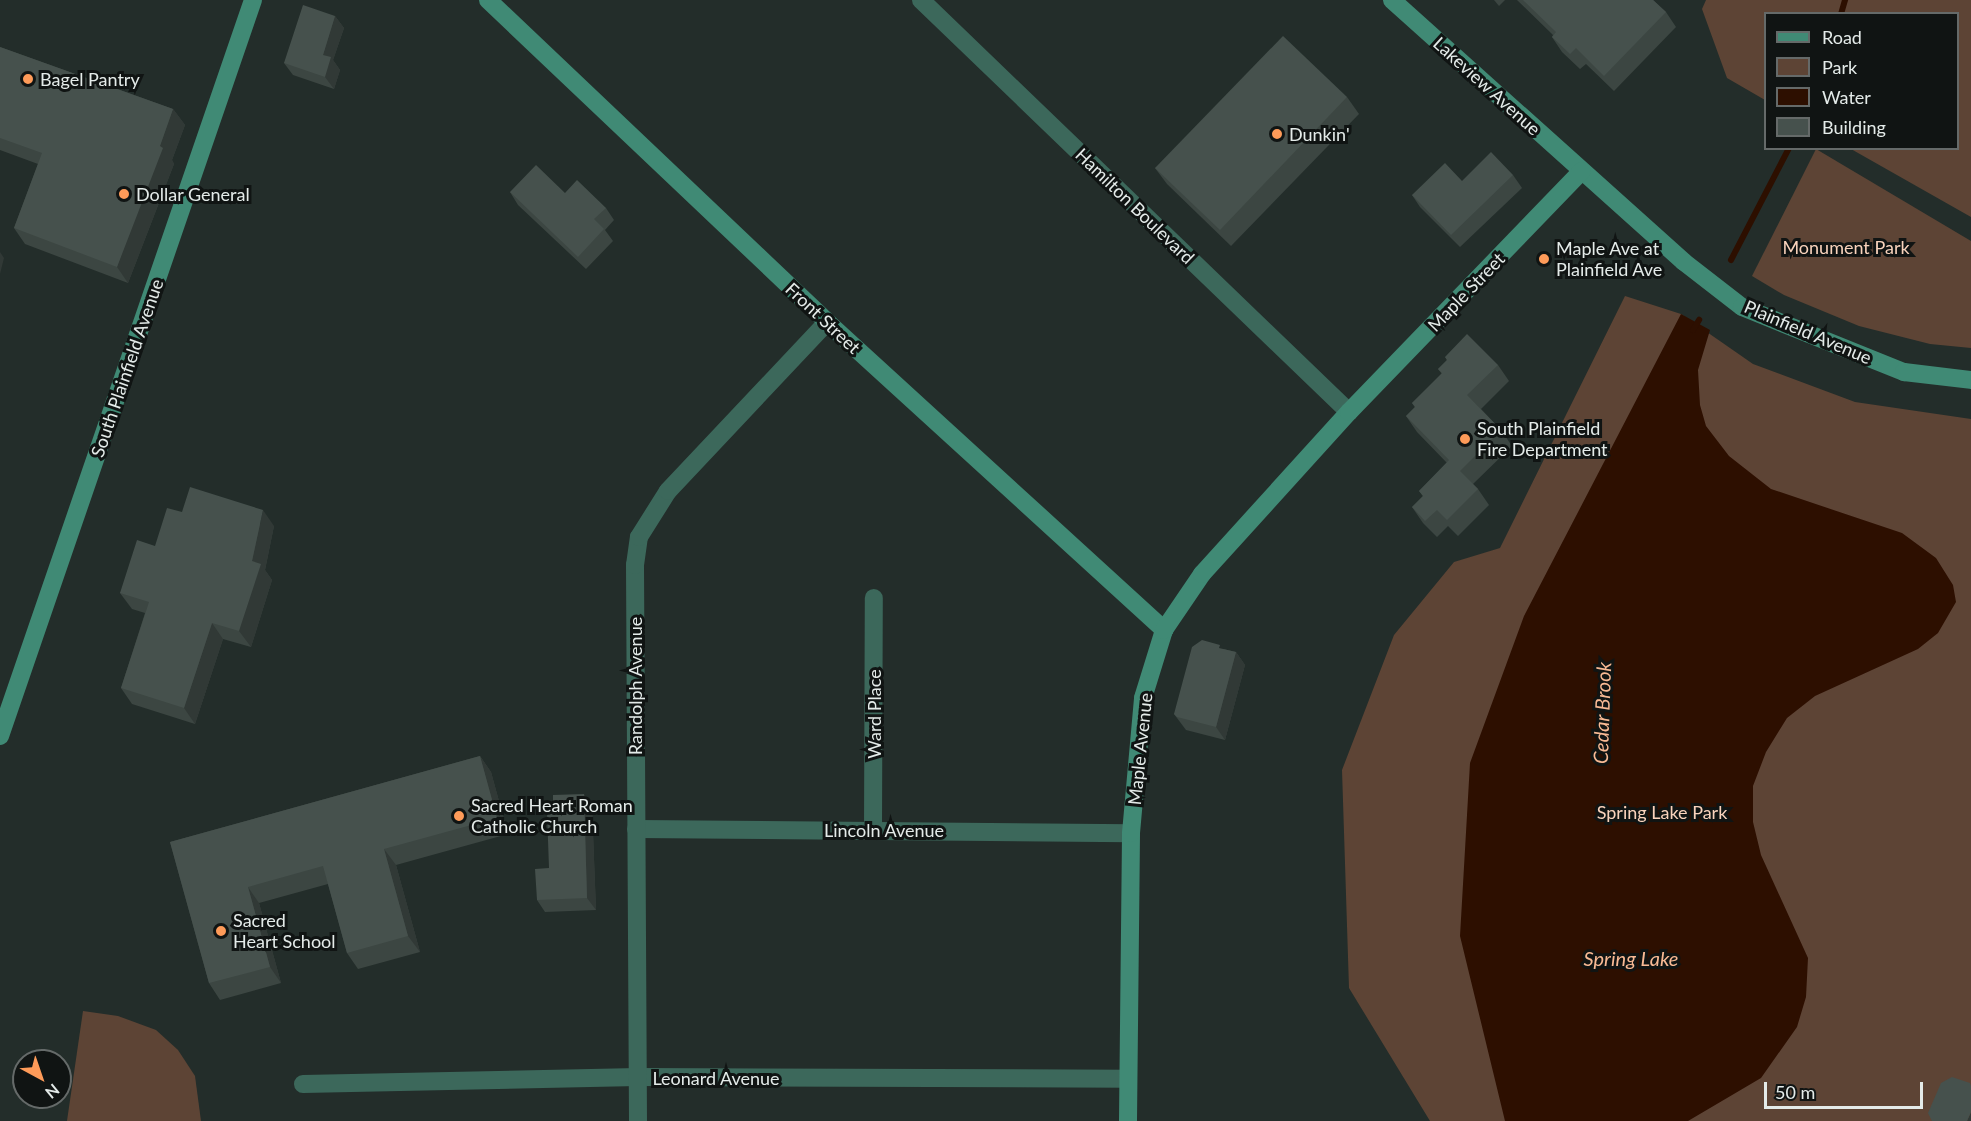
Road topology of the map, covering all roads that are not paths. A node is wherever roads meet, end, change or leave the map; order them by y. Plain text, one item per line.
1 (253, 0) edge
2 (488, 0) edge
3 (921, 0) edge
4 (1392, 0) edge
5 (1582, 171) junction
6 (827, 322) junction
7 (1971, 380) edge
8 (1349, 412) junction
9 (874, 598) dead end
10 (1164, 630) junction
11 (0, 736) edge
12 (636, 829) junction
13 (873, 830) junction
14 (1131, 833) junction
15 (638, 1077) junction
16 (1128, 1079) junction
17 (303, 1084) dead end
18 (638, 1121) edge
19 (1128, 1121) edge

1 - 11 street, South Plainfield Avenue
2 - 6 street, Front Street
3 - 8 street, Hamilton Boulevard
4 - 5 street, Lakeview Avenue
5 - 7 street, Plainfield Avenue
5 - 8 street, Maple Street
6 - 10 street, Front Street
6 - 12 street, Randolph Avenue
8 - 10 street, Maple Avenue
9 - 13 street, Ward Place
10 - 14 street, Maple Avenue
12 - 13 street, Lincoln Avenue
12 - 15 street, Randolph Avenue
13 - 14 street, Lincoln Avenue
14 - 16 street, Maple Avenue
15 - 16 street, Leonard Avenue
15 - 17 street, Leonard Avenue
15 - 18 street, Randolph Avenue
16 - 19 street, Maple Avenue

